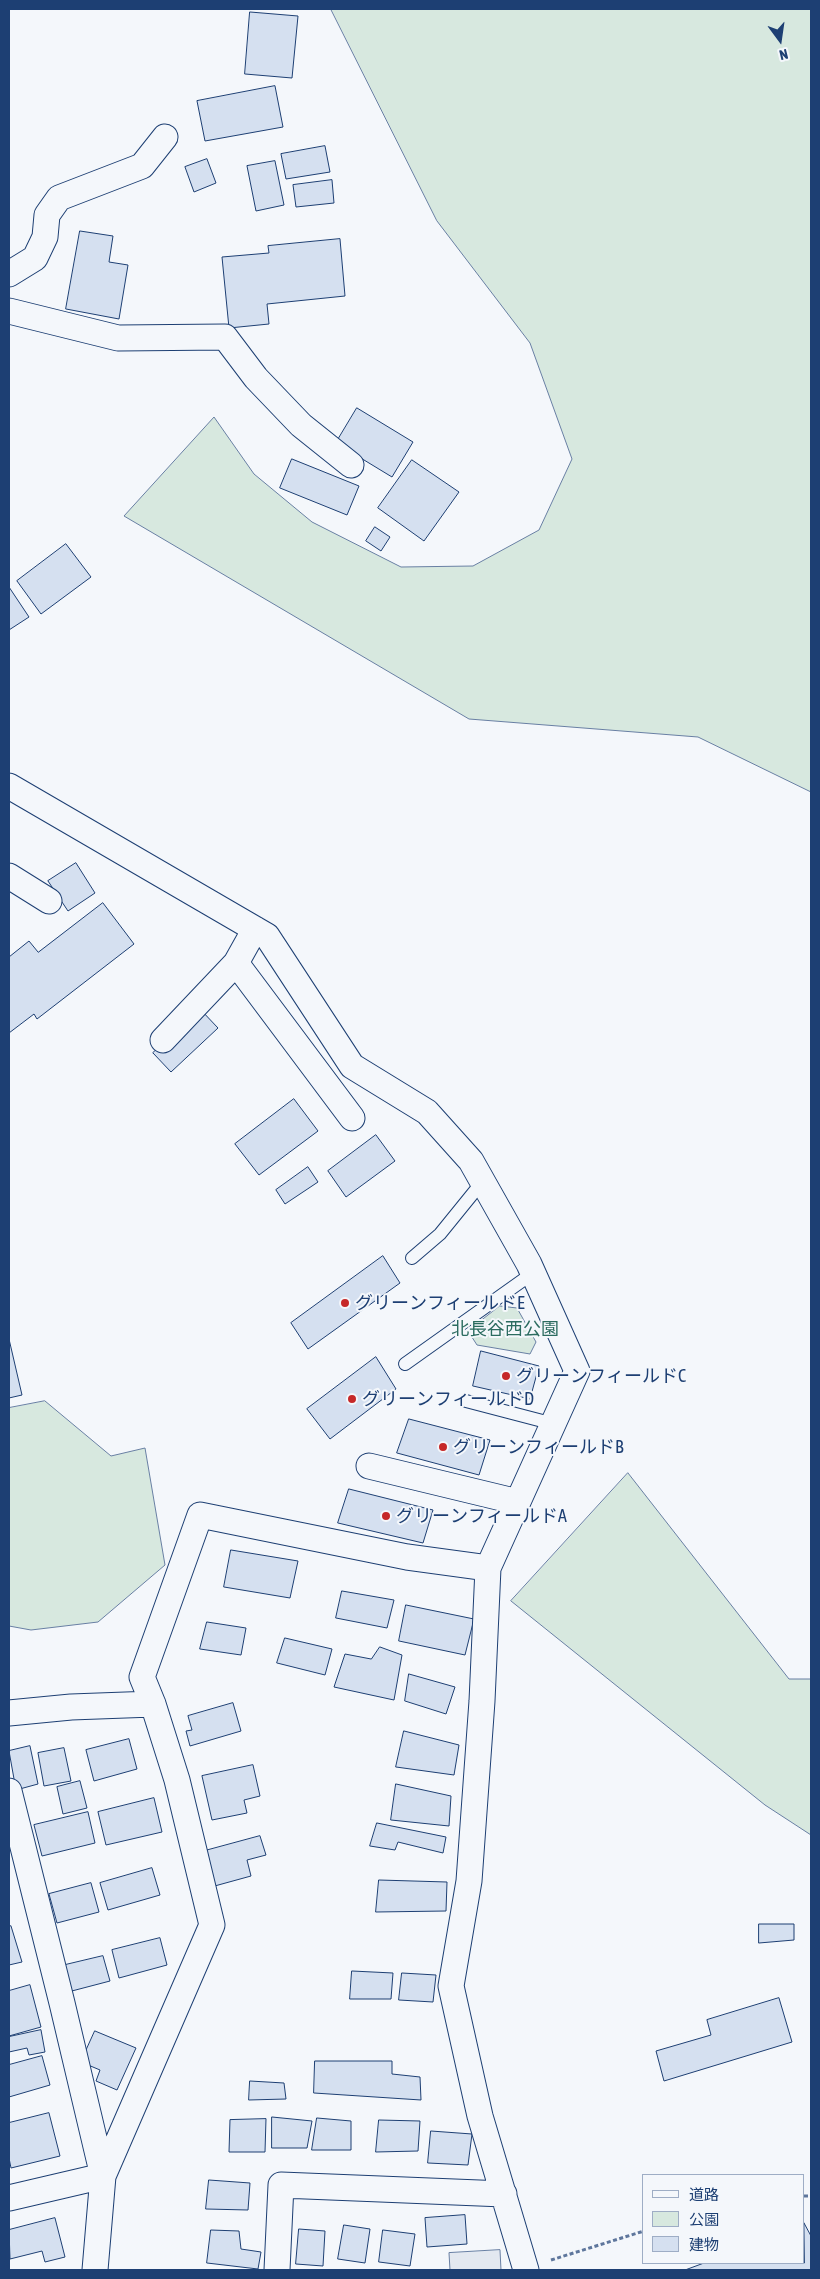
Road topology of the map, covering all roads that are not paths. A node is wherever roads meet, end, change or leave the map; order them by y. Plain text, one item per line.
1 (165, 137) dead end
2 (9, 274) edge
3 (9, 311) edge
4 (351, 465) dead end
5 (9, 786) edge
6 (9, 876) edge
7 (49, 901) dead end
8 (255, 929) junction
9 (236, 963) junction
10 (163, 1040) dead end
11 (352, 1118) dead end
12 (483, 1181) junction
13 (412, 1258) dead end
14 (533, 1273) junction
15 (405, 1364) dead end
16 (466, 1402) dead end
17 (554, 1424) junction
18 (369, 1466) dead end
19 (518, 1502) junction
20 (488, 1568) junction
21 (154, 1704) junction
22 (9, 1713) edge
23 (9, 1792) edge
24 (103, 2176) junction
25 (504, 2194) junction
26 (9, 2198) edge
27 (525, 2269) edge
28 (95, 2270) edge
29 (277, 2270) edge

1 - 2 street
3 - 4 street
5 - 8 street
6 - 7 street
8 - 9 street
8 - 12 street
9 - 10 street
9 - 11 street
12 - 13 lane
12 - 14 street
14 - 15 lane
14 - 17 street
16 - 17 lane
17 - 19 street
18 - 19 street
19 - 20 street
20 - 21 street
20 - 25 street
21 - 22 street
21 - 24 street
23 - 24 street
24 - 26 street
24 - 28 street
25 - 27 street
25 - 29 street

